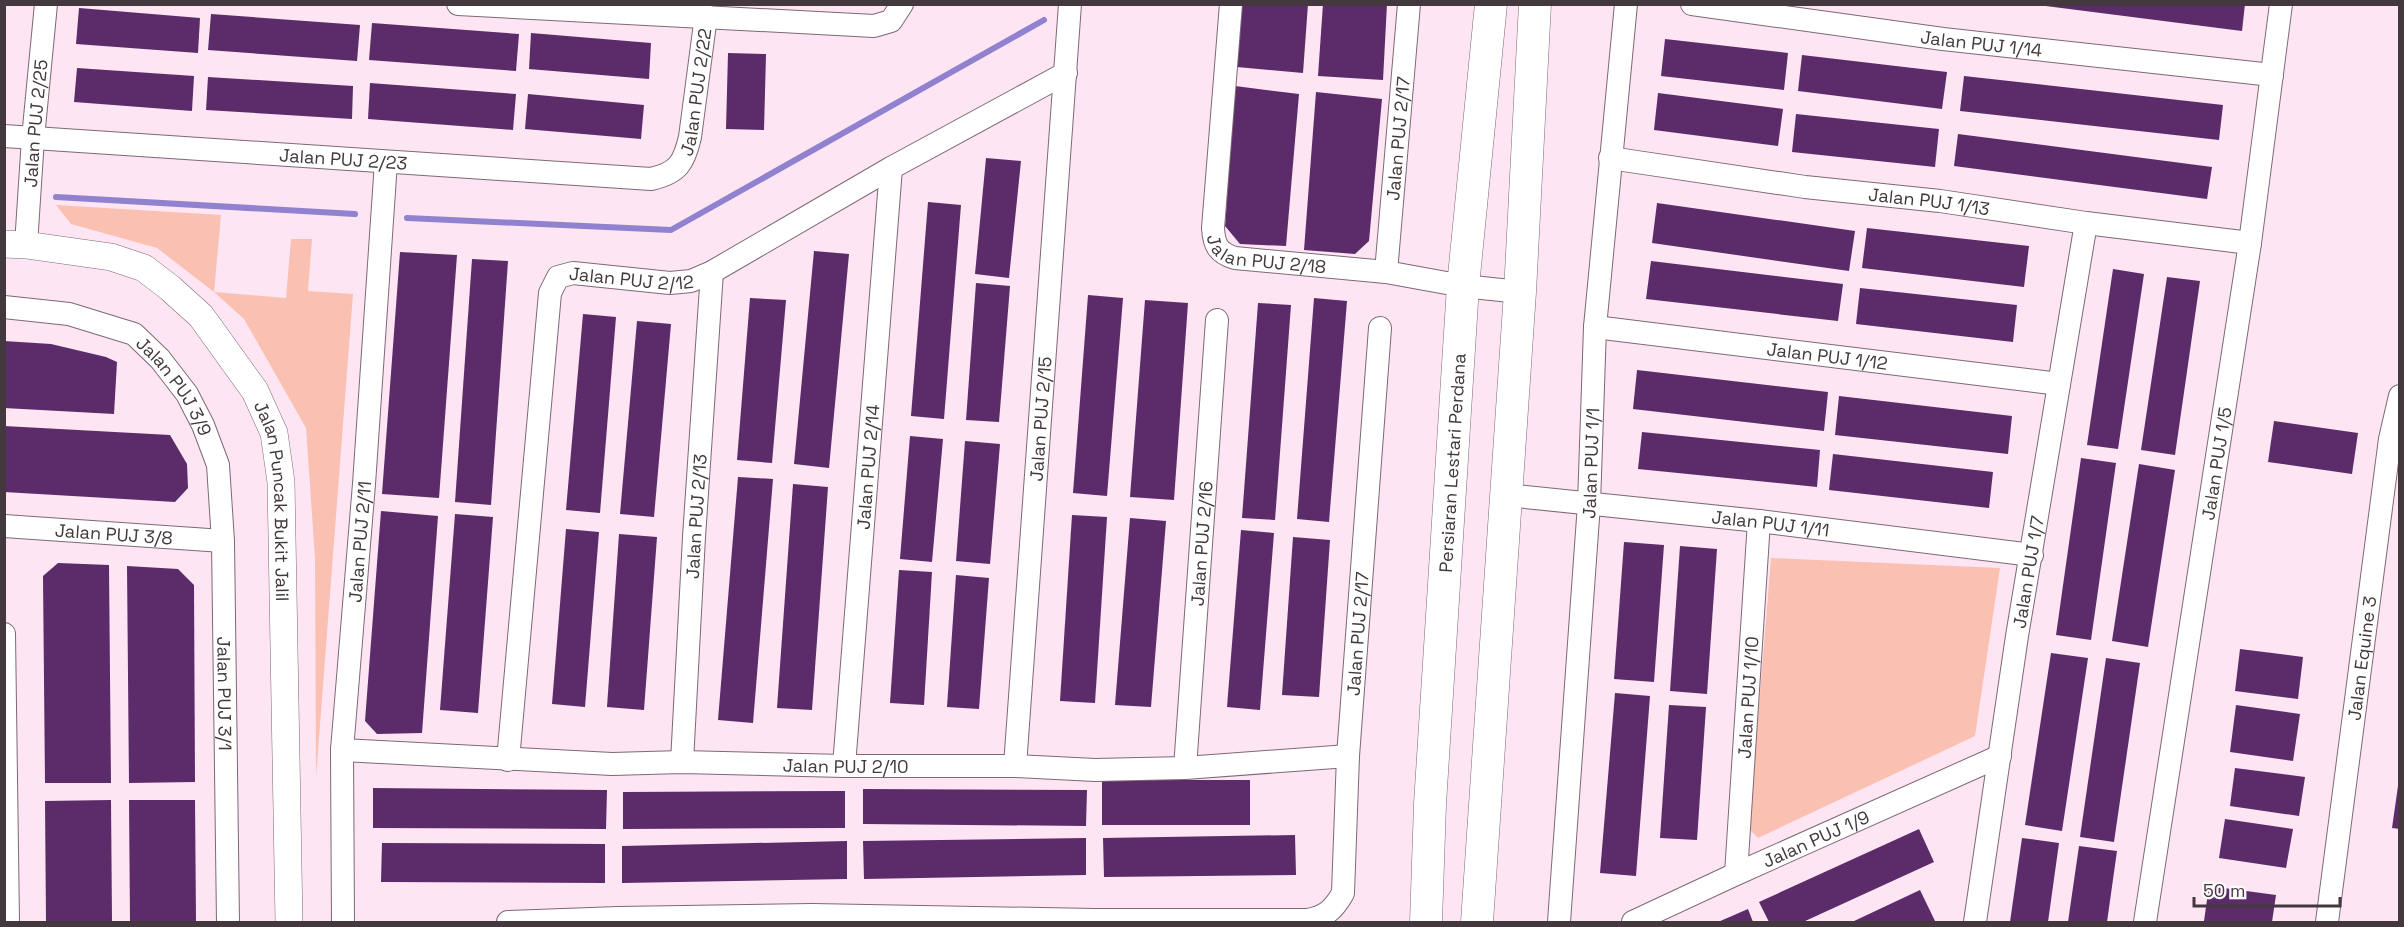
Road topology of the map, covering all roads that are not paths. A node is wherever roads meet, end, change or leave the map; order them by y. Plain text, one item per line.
1 (46, 4) edge
2 (458, 4) edge
3 (902, 4) edge
4 (1070, 4) edge
5 (1231, 4) edge
6 (1409, 4) edge
7 (1491, 4) edge
8 (1535, 4) edge
9 (1626, 4) edge
10 (1692, 4) edge
11 (2281, 4) edge
12 (706, 16) junction
13 (1066, 73) junction
14 (2272, 75) junction
15 (4, 136) edge
16 (33, 138) junction
17 (1610, 158) junction
18 (386, 162) junction
19 (679, 167) joint
20 (891, 168) junction
21 (2086, 223) junction
22 (2250, 243) junction
23 (15, 244) edge
24 (712, 272) junction
25 (1386, 272) junction
26 (1463, 286) junction
27 (1520, 292) junction
28 (4, 307) edge
29 (1217, 320) dead end
30 (1595, 327) junction
31 (1380, 328) dead end
32 (2059, 384) junction
33 (2400, 396) edge
34 (218, 465) joint
35 (1506, 495) junction
36 (1589, 504) junction
37 (1759, 521) junction
38 (4, 526) edge
39 (223, 541) junction
40 (2032, 555) junction
41 (4, 634) edge
42 (342, 750) junction
43 (1348, 756) junction
44 (2000, 756) junction
45 (508, 760) junction
46 (682, 762) junction
47 (844, 766) junction
48 (1015, 766) junction
49 (1185, 768) junction
50 (1736, 873) junction
51 (759, 919) edge
52 (929, 920) edge
53 (595, 921) edge
54 (1094, 921) edge
55 (8, 922) edge
56 (228, 922) edge
57 (289, 922) edge
58 (343, 922) edge
59 (508, 922) edge
60 (1426, 922) edge
61 (1477, 922) edge
62 (1559, 922) edge
63 (1633, 922) edge
64 (1975, 922) edge
65 (2145, 922) edge
66 (2327, 922) edge

1 - 16 street, Jalan PUJ 2/25
2 - 12 street
3 - 12 street
4 - 13 street
5 - 25 street, Jalan PUJ 2/18
6 - 25 street, Jalan PUJ 2/17
7 - 26 main road, Persiaran Lestari Perdana
8 - 27 main road
9 - 17 street, Jalan PUJ 1/1
10 - 14 street, Jalan PUJ 1/14
11 - 14 street, Jalan PUJ 1/5
12 - 19 street, Jalan PUJ 2/22
13 - 20 street, Jalan PUJ 2/12
13 - 48 street, Jalan PUJ 2/15
14 - 22 street, Jalan PUJ 1/5
15 - 16 street, Jalan PUJ 2/23
16 - 18 street, Jalan PUJ 2/23
16 - 23 street, Jalan PUJ 2/25
17 - 21 street, Jalan PUJ 1/13
17 - 30 street, Jalan PUJ 1/1
18 - 19 street, Jalan PUJ 2/23
18 - 42 street, Jalan PUJ 2/11
20 - 24 street, Jalan PUJ 2/12
20 - 47 street, Jalan PUJ 2/14
21 - 22 street, Jalan PUJ 1/13
21 - 32 street, Jalan PUJ 1/7
22 - 65 street, Jalan PUJ 1/5
23 - 57 street, Jalan Puncak Bukit Jalil
24 - 45 street, Jalan PUJ 2/12
24 - 46 street, Jalan PUJ 2/13
25 - 26 street, Jalan PUJ 2/18
26 - 27 street, Jalan PUJ 2/18
26 - 60 main road, Persiaran Lestari Perdana
27 - 35 main road
28 - 34 street, Jalan PUJ 3/9
29 - 49 street, Jalan PUJ 2/16
30 - 32 street, Jalan PUJ 1/12
30 - 36 street, Jalan PUJ 1/1
31 - 43 street, Jalan PUJ 2/17
32 - 40 street, Jalan PUJ 1/7
33 - 66 street, Jalan Equine 3
34 - 39 street, Jalan PUJ 3/1
35 - 36 street, Jalan PUJ 1/11
35 - 61 main road
36 - 37 street, Jalan PUJ 1/11
36 - 62 street, Jalan PUJ 1/1
37 - 40 street, Jalan PUJ 1/11
37 - 50 street, Jalan PUJ 1/10
38 - 39 street, Jalan PUJ 3/8
39 - 56 street, Jalan PUJ 3/1
40 - 44 street, Jalan PUJ 1/7
41 - 55 street
42 - 45 street, Jalan PUJ 2/10
42 - 58 street, Jalan PUJ 2/11
43 - 49 street, Jalan PUJ 2/10
43 - 54 street, Jalan PUJ 2/17
44 - 50 street, Jalan PUJ 1/9
44 - 64 street, Jalan PUJ 1/7
45 - 46 street, Jalan PUJ 2/10
46 - 47 street, Jalan PUJ 2/10
47 - 48 street, Jalan PUJ 2/10
48 - 49 street, Jalan PUJ 2/10
50 - 63 street, Jalan PUJ 1/9
51 - 52 street
51 - 53 street
52 - 54 street
53 - 59 street

